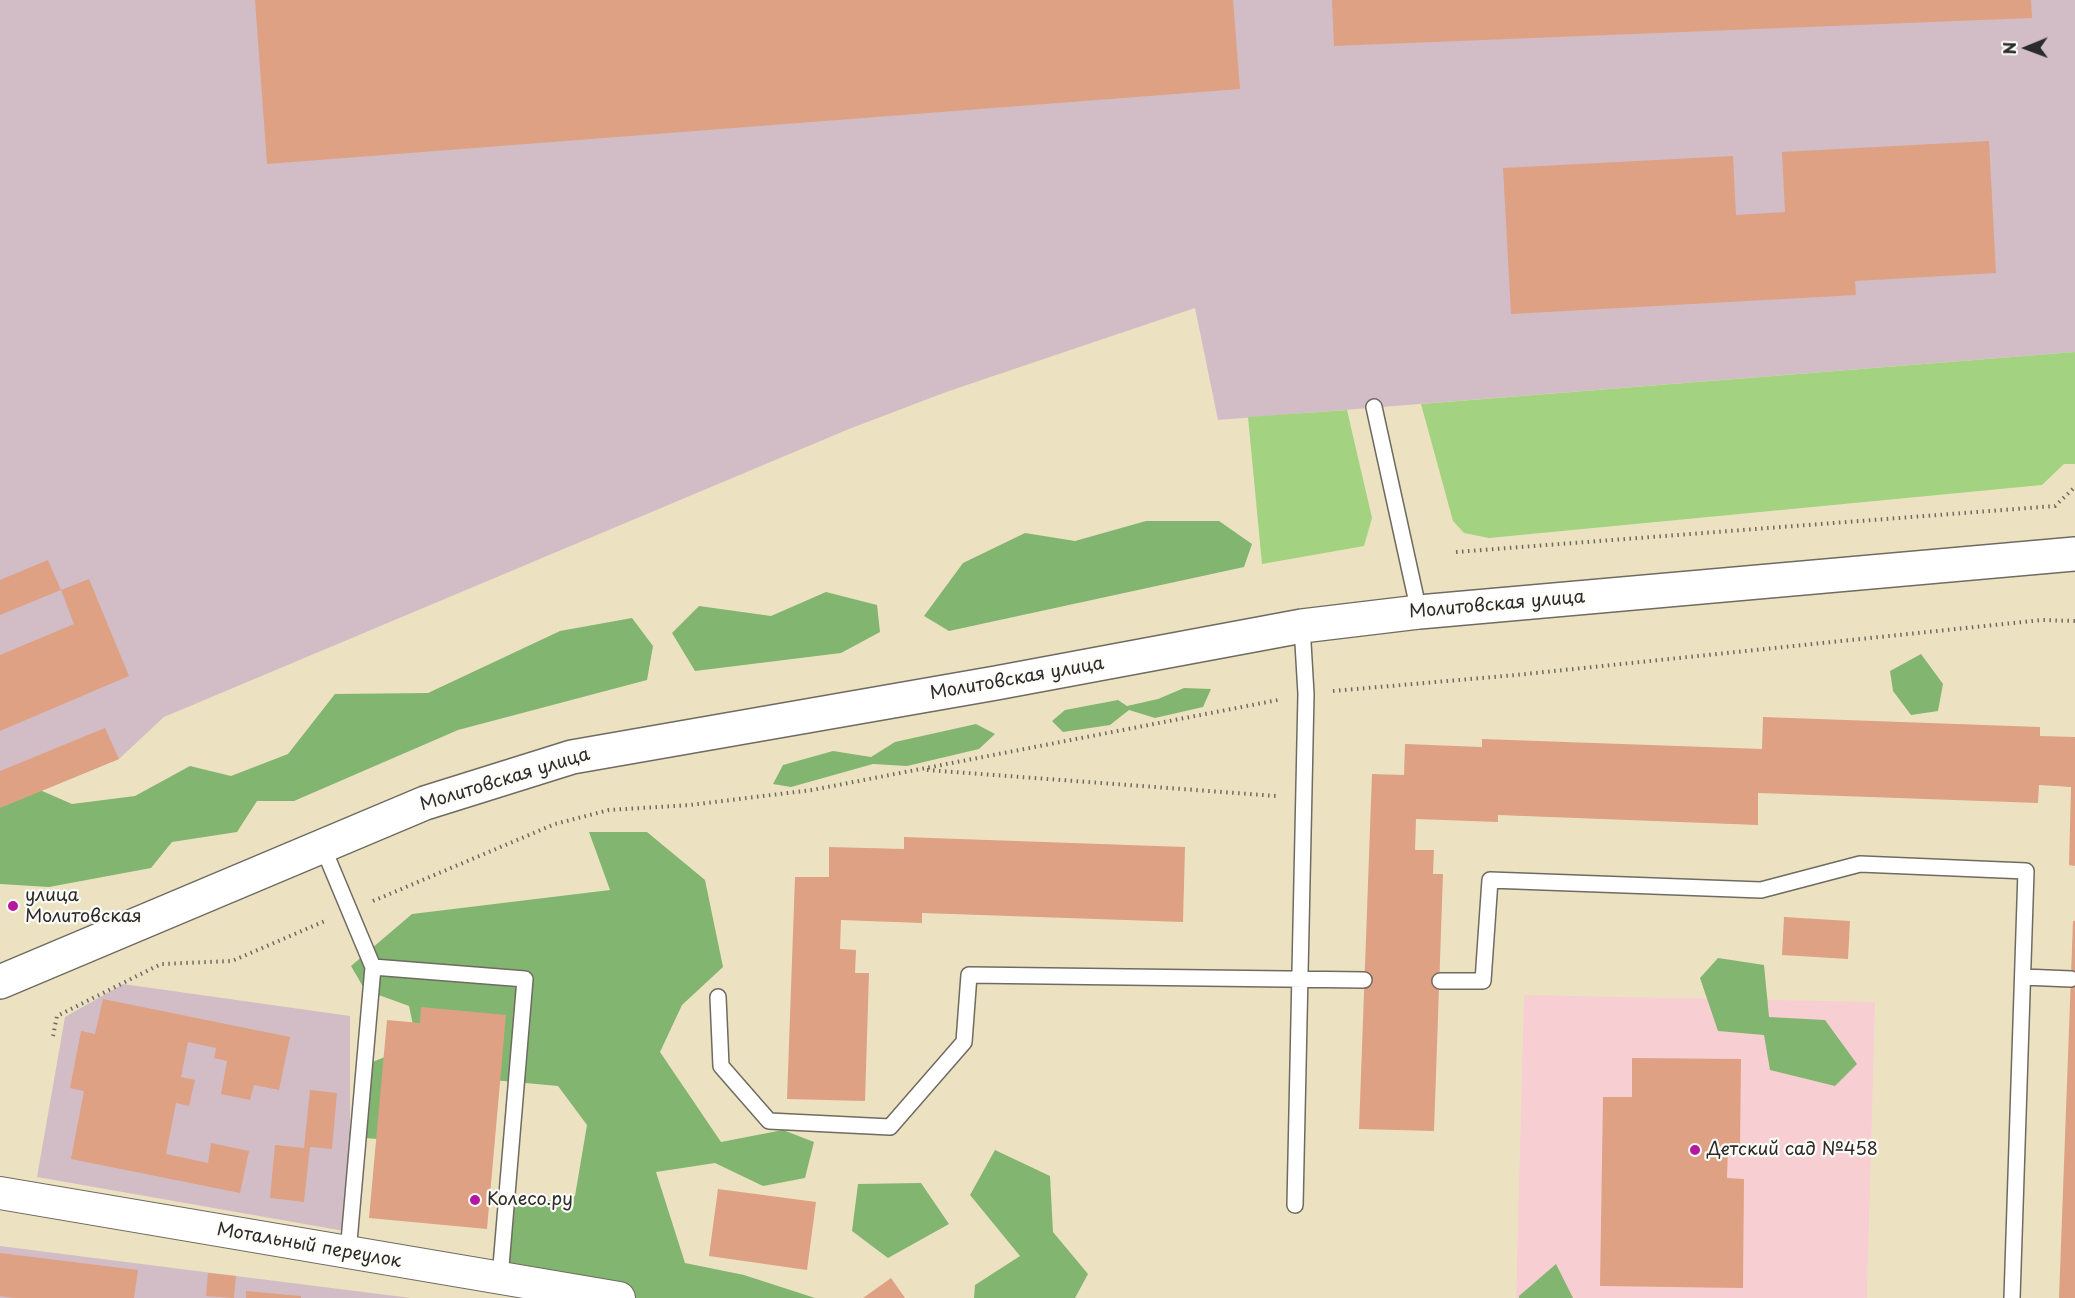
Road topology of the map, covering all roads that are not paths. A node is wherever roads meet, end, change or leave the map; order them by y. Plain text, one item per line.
1 (1374, 407) dead end
2 (2075, 554) edge
3 (1419, 612) junction
4 (1302, 626) junction
5 (322, 845) junction
6 (373, 967) junction
7 (2023, 978) junction
8 (1300, 979) junction
9 (2071, 979) dead end
10 (1364, 980) dead end
11 (1440, 981) dead end
12 (0, 982) edge
13 (718, 997) dead end
14 (0, 1193) edge
15 (1295, 1205) dead end
16 (348, 1253) junction
17 (500, 1278) junction
18 (619, 1298) edge
19 (2012, 1298) edge

1 - 3 lane
2 - 3 street, Молитовская улица
3 - 4 street, Молитовская улица
4 - 5 street, Молитовская улица
4 - 8 lane
5 - 6 lane
5 - 12 street, Молитовская улица
6 - 16 lane
6 - 17 lane
7 - 9 lane
7 - 11 lane
7 - 19 lane
8 - 10 lane
8 - 13 lane
8 - 15 lane
14 - 16 street, Мотальный переулок
16 - 17 street, Мотальный переулок
17 - 18 street, Мотальный переулок

